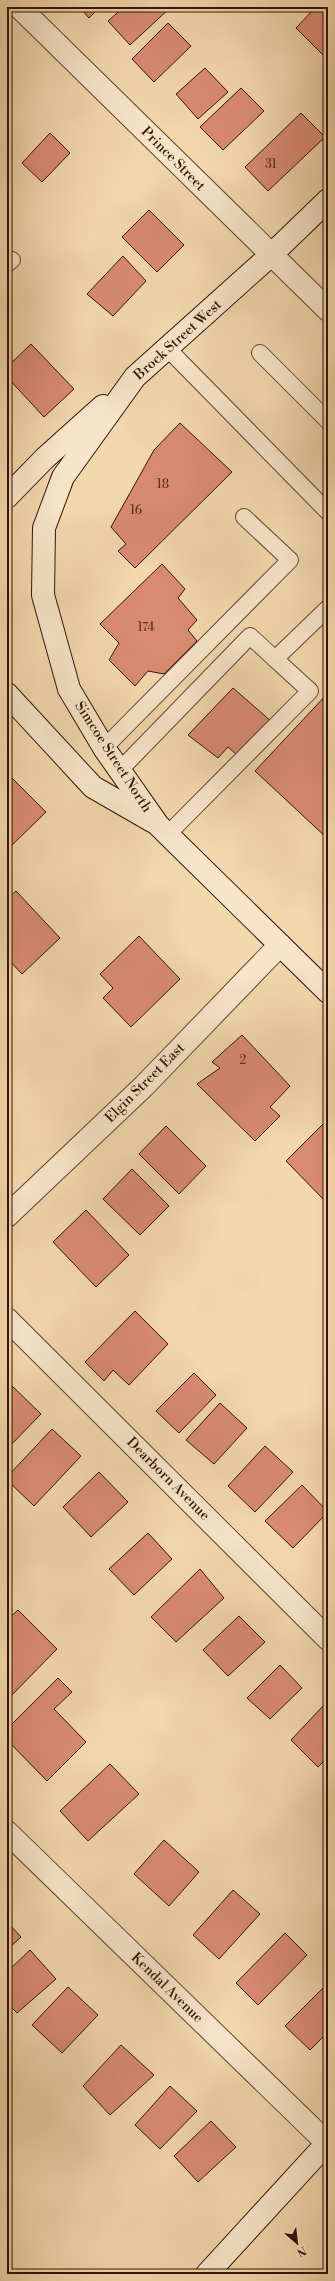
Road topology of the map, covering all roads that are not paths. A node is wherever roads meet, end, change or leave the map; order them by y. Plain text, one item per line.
1 (19, 7) edge
2 (328, 200) edge
3 (271, 255) junction
4 (328, 310) edge
5 (167, 348) junction
6 (260, 353) dead end
7 (135, 377) junction
8 (328, 421) edge
9 (7, 497) edge
10 (328, 512) edge
11 (244, 517) dead end
12 (43, 595) joint
13 (328, 608) edge
14 (275, 659) junction
15 (7, 694) edge
16 (104, 748) junction
17 (119, 771) junction
18 (163, 830) junction
19 (280, 945) junction
20 (328, 992) edge
21 (7, 1216) edge
22 (7, 1320) edge
23 (328, 1639) edge
24 (7, 1832) edge
25 (327, 2142) edge
26 (207, 2274) edge

1 - 3 street, Prince Street
2 - 3 street, Brock Street West
3 - 4 street, Prince Street
3 - 5 street, Brock Street West
5 - 7 street, Brock Street West
5 - 10 lane
6 - 8 lane
7 - 9 street
7 - 12 street, Brock Street West
11 - 16 lane
12 - 16 street, Simcoe Street North
13 - 14 lane
14 - 17 lane
14 - 18 lane
15 - 18 street, Simcoe Street North
16 - 17 street, Simcoe Street North
17 - 18 street, Simcoe Street North
18 - 19 street, Simcoe Street North
19 - 20 street, Simcoe Street North
19 - 21 street, Elgin Street East
22 - 23 street, Dearborn Avenue
24 - 25 street, Kendal Avenue
25 - 26 street

